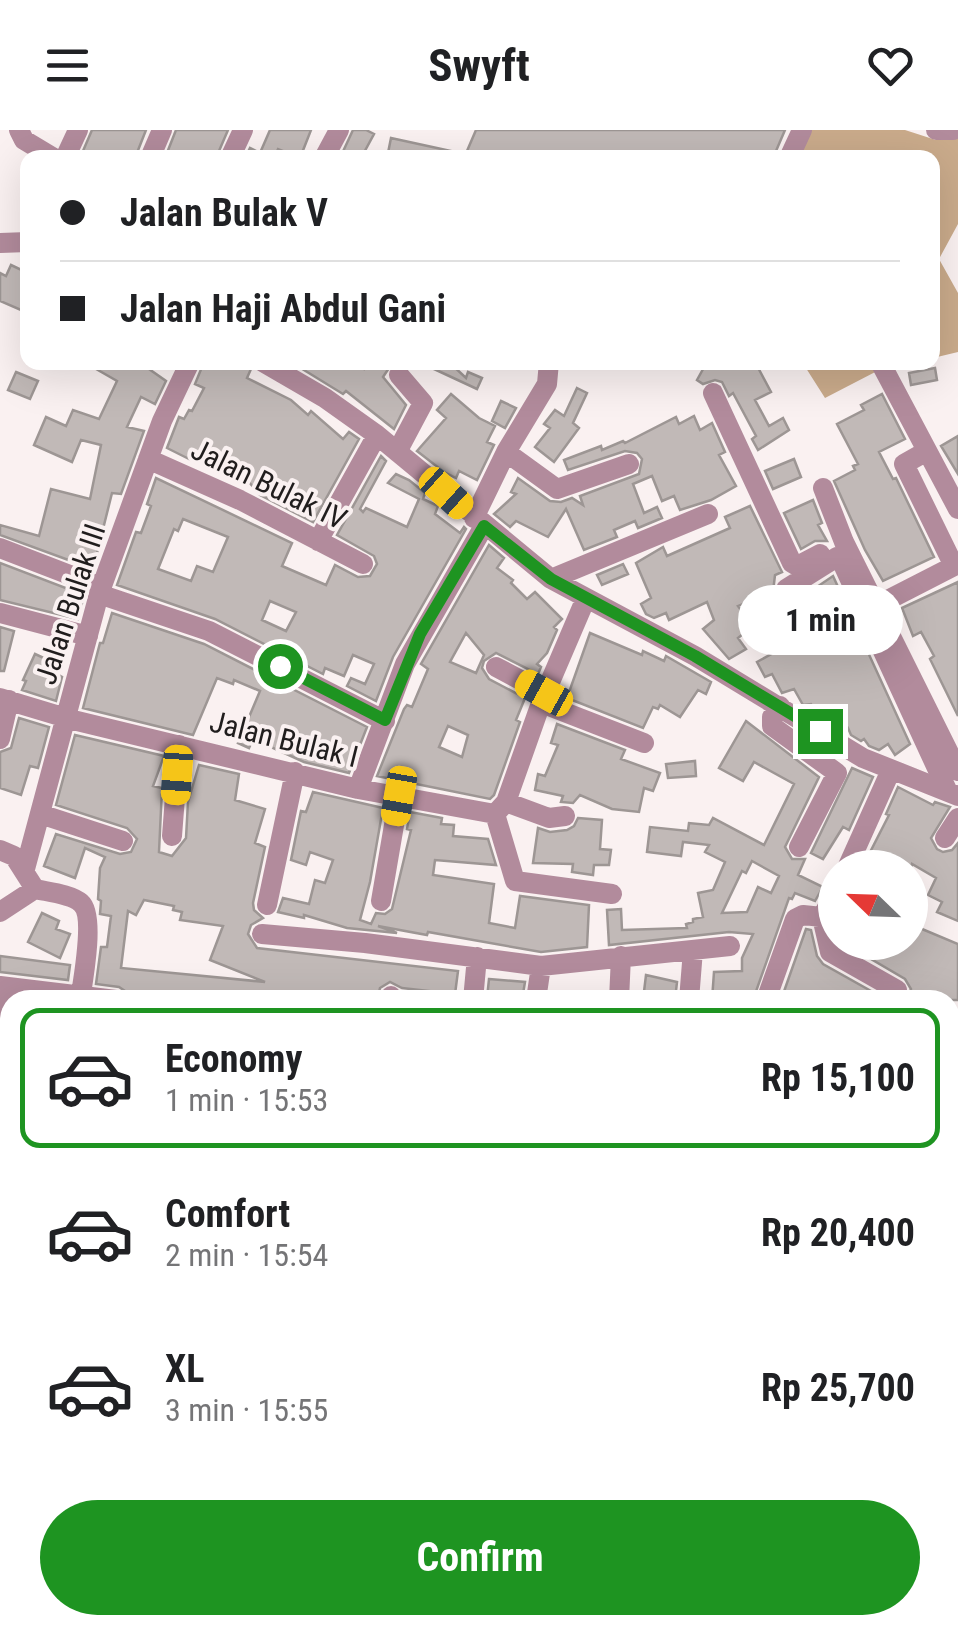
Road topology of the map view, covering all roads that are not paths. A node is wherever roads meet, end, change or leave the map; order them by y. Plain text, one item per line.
1 (19, 130) edge
2 (936, 130) edge
3 (953, 130) edge
4 (41, 150) edge
5 (186, 370) edge
6 (277, 370) edge
7 (549, 370) edge
8 (884, 370) edge
9 (399, 374) dead end
10 (713, 393) dead end
11 (376, 435) junction
12 (397, 452) junction
13 (506, 452) junction
14 (927, 452) junction
15 (148, 458) junction
16 (629, 464) dead end
17 (823, 488) dead end
18 (958, 509) edge
19 (708, 514) dead end
20 (479, 522) junction
21 (318, 540) junction
22 (844, 542) junction
23 (0, 548) edge
24 (363, 564) dead end
25 (956, 566) edge
26 (551, 579) junction
27 (786, 589) dead end
28 (100, 591) junction
29 (586, 598) junction
30 (878, 605) junction
31 (0, 613) edge
32 (88, 636) junction
33 (496, 667) dead end
34 (542, 698) junction
35 (5, 699) edge
36 (780, 706) junction
37 (66, 718) junction
38 (385, 720) junction
39 (0, 739) edge
40 (644, 743) dead end
41 (179, 745) junction
42 (891, 770) junction
43 (958, 771) edge
44 (295, 772) junction
45 (358, 788) junction
46 (952, 793) edge
47 (399, 796) junction
48 (500, 808) junction
49 (40, 814) junction
50 (565, 816) dead end
51 (958, 818) edge
52 (172, 836) dead end
53 (946, 838) dead end
54 (123, 840) dead end
55 (799, 846) dead end
56 (0, 850) edge
57 (855, 850) edge
58 (24, 869) junction
59 (34, 889) junction
60 (612, 894) dead end
61 (381, 901) dead end
62 (267, 904) dead end
63 (0, 912) edge
64 (818, 916) edge
65 (262, 934) dead end
66 (730, 946) dead end
67 (692, 950) junction
68 (622, 956) junction
69 (477, 957) junction
70 (844, 960) edge
71 (541, 966) junction
72 (82, 990) edge
73 (474, 990) edge
74 (537, 990) edge
75 (619, 990) edge
76 (690, 990) edge
77 (770, 990) edge
78 (897, 990) dead end

1 - 4 street
2 - 3 street
5 - 15 street, Jalan Bulak III
6 - 11 street
7 - 13 street
8 - 14 street
9 - 12 street
10 - 22 street
11 - 12 street
11 - 21 street
12 - 20 street
13 - 16 street
13 - 20 street
14 - 18 street
14 - 25 street
15 - 21 street, Jalan Bulak IV
15 - 28 street, Jalan Bulak III
17 - 22 street
19 - 26 street
20 - 26 street
20 - 38 street
21 - 24 street, Jalan Bulak IV
22 - 30 street
23 - 28 street
25 - 30 street
26 - 29 street
27 - 46 street
28 - 32 street, Jalan Bulak III
28 - 38 street
29 - 34 street
29 - 36 street
30 - 43 street
31 - 32 street
32 - 37 street, Jalan Bulak III
33 - 34 street
34 - 40 street
34 - 48 street
35 - 37 street, Jalan Bulak I
35 - 39 street
36 - 42 street
36 - 55 street
37 - 41 street, Jalan Bulak I
37 - 49 street, Jalan Bulak III
38 - 45 street
41 - 44 street, Jalan Bulak I
41 - 52 street
42 - 46 street
42 - 57 street
44 - 45 street, Jalan Bulak I
44 - 62 street
45 - 47 street, Jalan Bulak I
47 - 48 street, Jalan Bulak I
47 - 61 street
48 - 50 street, Jalan Bulak I
48 - 60 street
49 - 54 street
49 - 58 street, Jalan Bulak III
51 - 53 street
56 - 58 street
58 - 59 street
59 - 63 street
59 - 72 street
64 - 77 street
65 - 69 street
66 - 67 street
67 - 68 street
67 - 76 street
68 - 71 street
68 - 75 street
69 - 71 street
69 - 73 street
70 - 78 street
71 - 74 street

